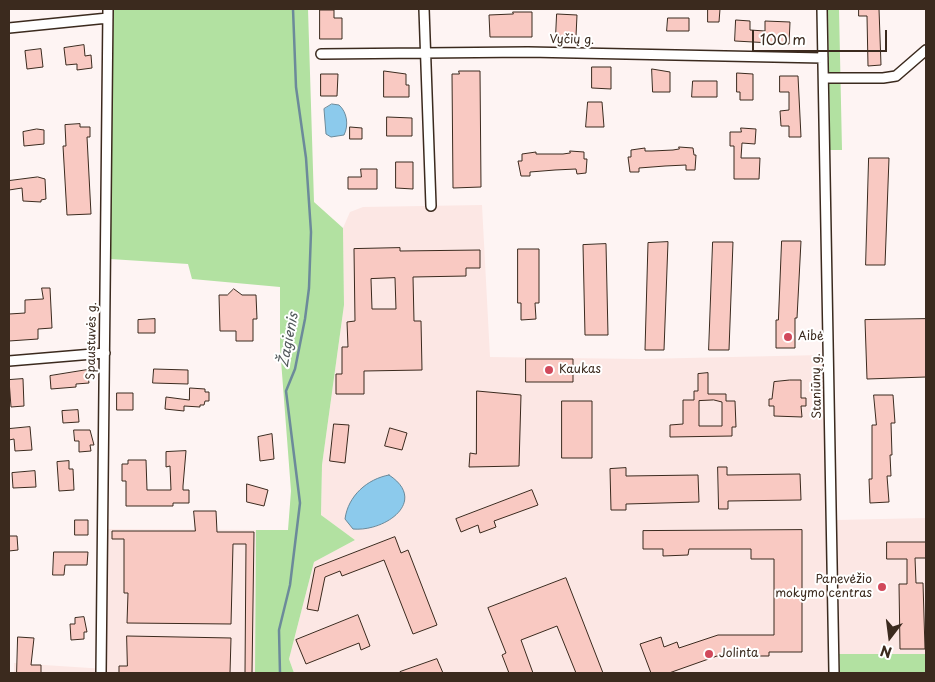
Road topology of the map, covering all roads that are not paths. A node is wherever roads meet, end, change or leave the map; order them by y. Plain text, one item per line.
1 (424, 9) edge
2 (822, 9) edge
3 (108, 13) edge
4 (9, 28) edge
5 (926, 50) edge
6 (427, 53) junction
7 (321, 54) dead end
8 (823, 58) junction
9 (824, 78) junction
10 (431, 206) dead end
11 (105, 353) junction
12 (9, 361) edge
13 (102, 673) edge
14 (834, 673) edge

1 - 6 street
2 - 8 street, Staniūnų g.
3 - 4 street
3 - 11 street, Spaustuvės g.
5 - 9 street
6 - 7 street, Vyčių g.
6 - 8 street, Vyčių g.
6 - 10 street
8 - 9 street, Staniūnų g.
9 - 14 street, Staniūnų g.
11 - 12 street
11 - 13 street, Spaustuvės g.

